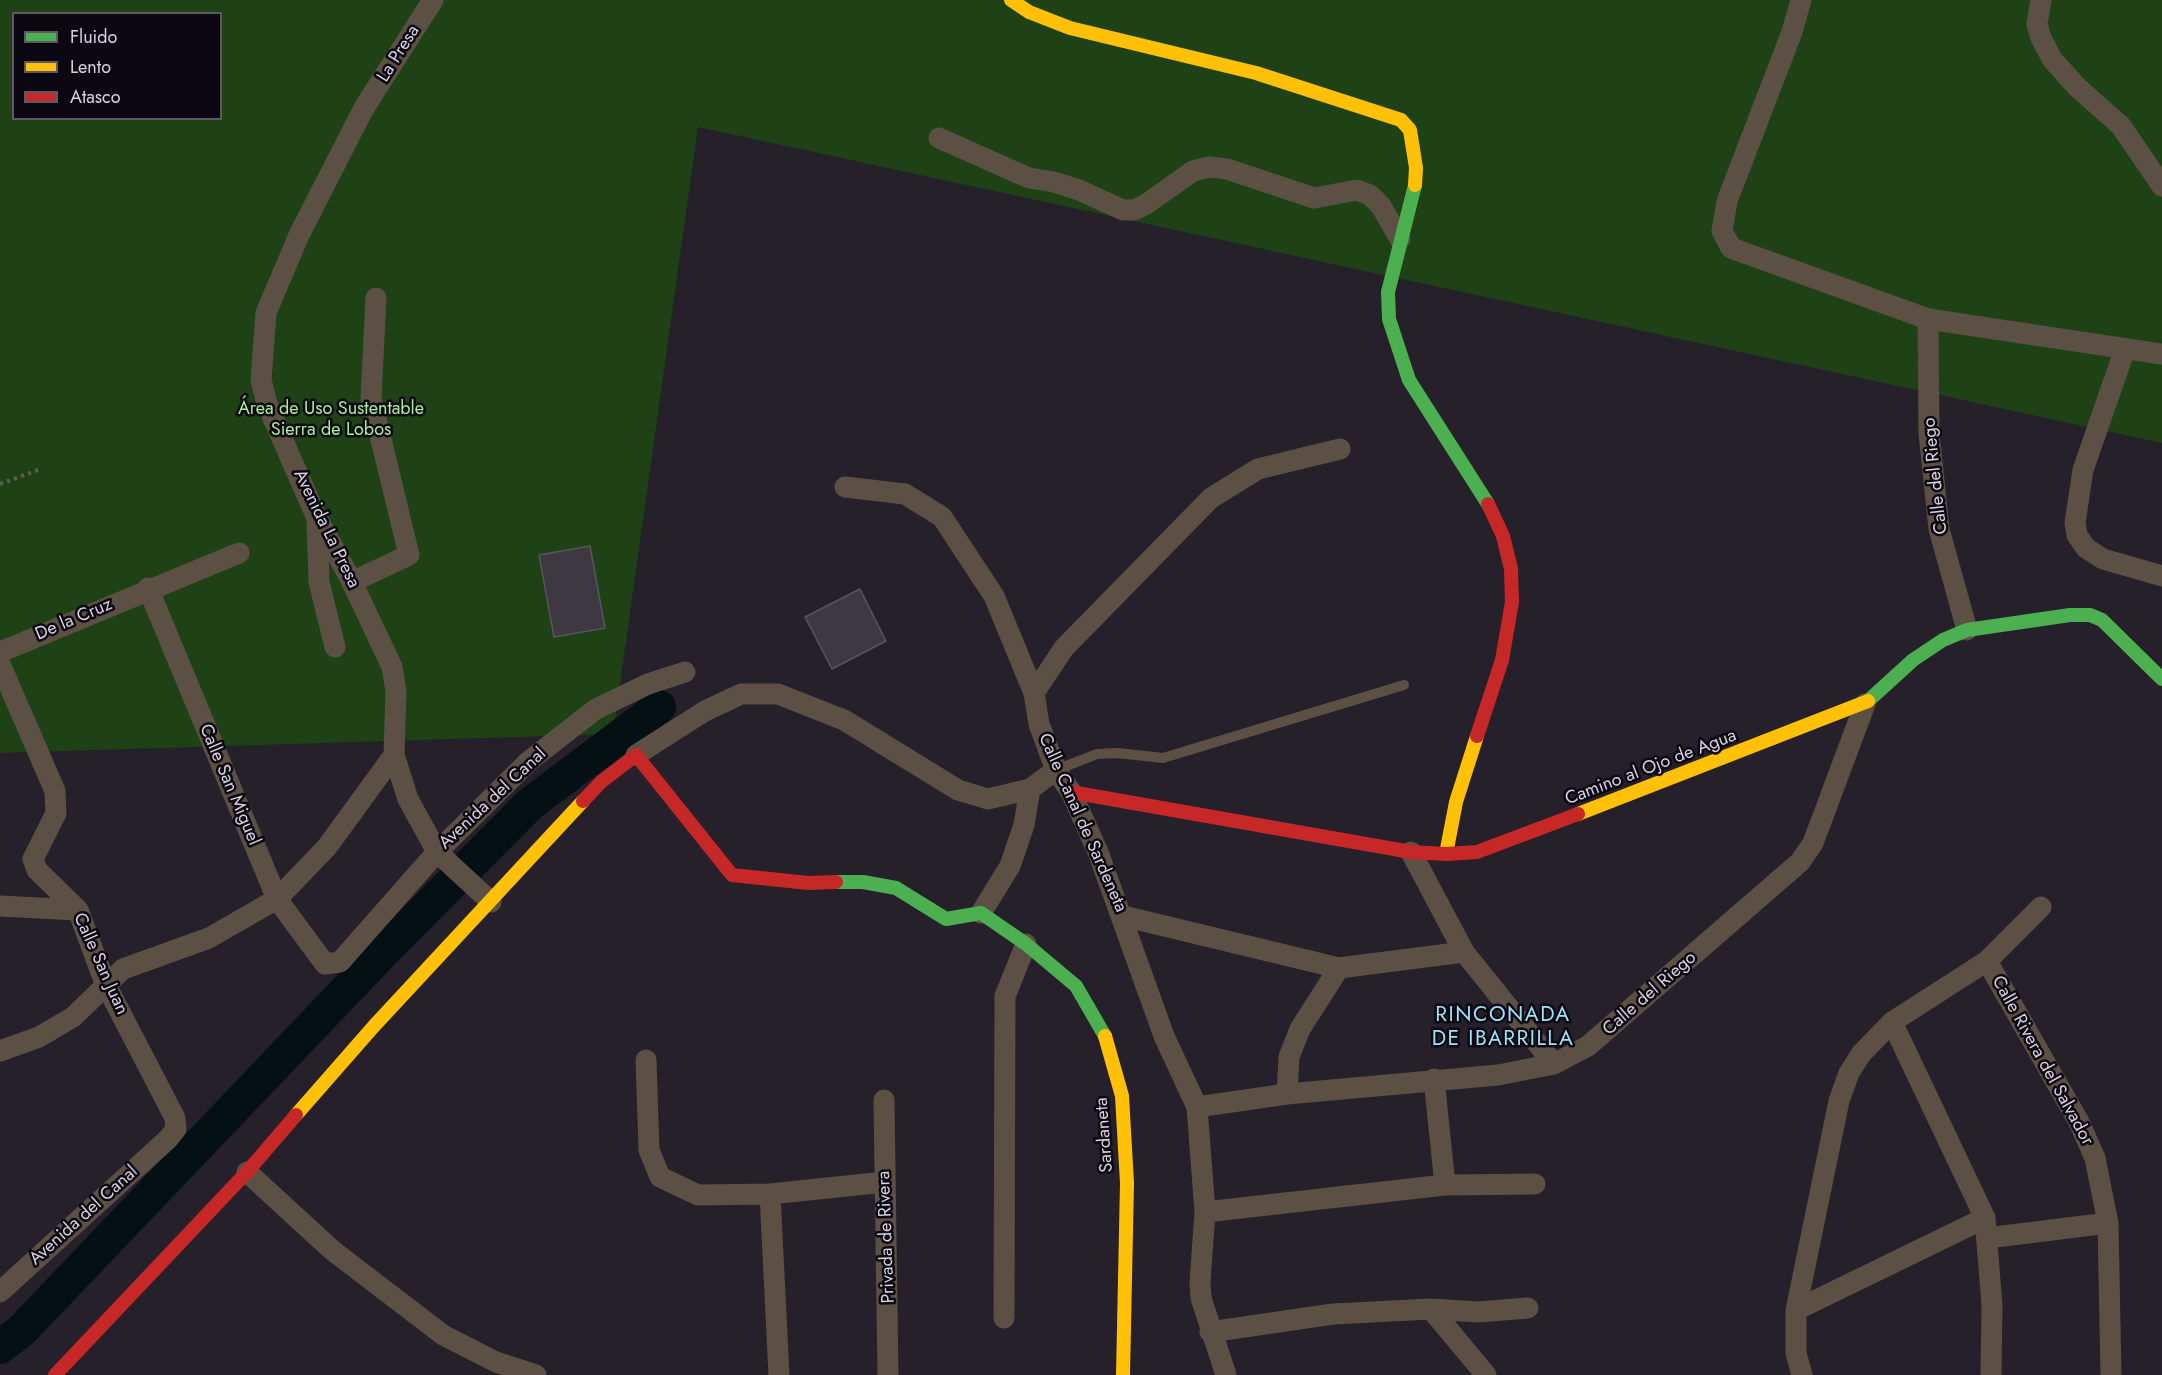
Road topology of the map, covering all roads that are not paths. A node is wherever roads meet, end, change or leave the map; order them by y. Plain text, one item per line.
1 (433, 0) edge
2 (1011, 0) edge
3 (1801, 0) edge
4 (2041, 0) edge
5 (364, 108) joint
6 (939, 138) dead end
7 (2162, 186) edge
8 (1400, 239) junction
9 (375, 298) dead end
10 (1928, 319) junction
11 (2126, 349) junction
12 (2162, 354) edge
13 (1340, 449) dead end
14 (845, 487) dead end
15 (316, 516) junction
16 (238, 553) dead end
17 (2162, 576) edge
18 (352, 582) junction
19 (148, 588) junction
20 (1967, 630) junction
21 (335, 647) dead end
22 (0, 652) edge
23 (0, 664) edge
24 (685, 672) dead end
25 (2162, 679) edge
26 (1404, 685) dead end
27 (1034, 693) junction
28 (1866, 704) junction
29 (394, 755) junction
30 (636, 755) junction
31 (1056, 770) junction
32 (1030, 789) junction
33 (1071, 792) junction
34 (1411, 852) junction
35 (1446, 854) junction
36 (442, 858) junction
37 (277, 899) junction
38 (491, 902) junction
39 (0, 906) edge
40 (2041, 907) dead end
41 (78, 910) junction
42 (981, 913) junction
43 (1123, 916) junction
44 (1026, 944) junction
45 (1464, 952) junction
46 (1988, 962) junction
47 (333, 965) joint
48 (1339, 968) junction
49 (105, 983) junction
50 (1892, 1023) junction
51 (0, 1052) edge
52 (646, 1060) dead end
53 (1554, 1064) junction
54 (1434, 1079) junction
55 (1287, 1094) junction
56 (884, 1100) dead end
57 (1197, 1107) junction
58 (168, 1139) joint
59 (247, 1172) junction
60 (885, 1182) junction
61 (1536, 1184) dead end
62 (1445, 1185) junction
63 (770, 1194) junction
64 (1205, 1212) junction
65 (2108, 1223) junction
66 (1986, 1228) junction
67 (0, 1292) edge
68 (1528, 1308) dead end
69 (1431, 1309) junction
70 (1796, 1310) junction
71 (1004, 1318) dead end
72 (1210, 1332) junction
73 (55, 1375) edge
74 (536, 1375) edge
75 (778, 1375) edge
76 (888, 1375) edge
77 (1123, 1375) edge
78 (1226, 1375) edge
79 (1486, 1375) edge
80 (1802, 1375) edge
81 (1991, 1375) edge
82 (2111, 1375) edge

1 - 5 street, La Presa
2 - 8 street
3 - 10 street
4 - 7 street
5 - 15 street, Avenida La Presa
6 - 8 street
8 - 35 street
9 - 18 street
10 - 11 street
10 - 20 street, Calle del Riego
11 - 12 street
11 - 17 street
13 - 27 street
14 - 27 street, Calle Canal de Sardeneta
15 - 18 street, Avenida La Presa
15 - 21 street
16 - 19 street, De la Cruz
18 - 29 street, Avenida La Presa
19 - 22 street, De la Cruz
19 - 37 street, Calle San Miguel
20 - 25 street
20 - 28 street
23 - 41 street, Calle San Juan
24 - 36 street, Avenida del Canal
26 - 31 lane
27 - 31 street, Calle Canal de Sardeneta
28 - 35 street, Camino al Ojo de Agua
28 - 53 street, Calle del Riego
29 - 36 street, Avenida La Presa
29 - 37 street
30 - 32 street
30 - 38 street
30 - 42 street
31 - 32 street
31 - 33 street, Calle Canal de Sardeneta
32 - 42 street
33 - 34 street, Camino al Ojo de Agua
33 - 43 street, Calle Canal de Sardeneta
34 - 35 street, Camino al Ojo de Agua
34 - 45 street
36 - 38 street, Avenida La Presa
36 - 47 street, Avenida del Canal
37 - 47 street, Calle San Miguel
37 - 49 street
38 - 59 street
39 - 41 street
40 - 46 street
41 - 49 street, Calle San Juan
42 - 44 street, Sardaneta
43 - 48 street
43 - 57 street, Calle Canal de Sardeneta
44 - 71 street
44 - 77 street, Sardaneta
45 - 48 street
45 - 53 street
46 - 50 street
46 - 65 street, Calle Rivera del Salvador
48 - 55 street
49 - 51 street
49 - 58 street, Calle San Juan
50 - 66 street
50 - 70 street
52 - 63 street
53 - 54 street, Calle del Riego
54 - 55 street, Calle del Riego
54 - 62 street
55 - 57 street, Calle del Riego
56 - 60 street, Privada de Rivera
57 - 64 street, Calle Canal de Sardeneta
58 - 67 street, Avenida del Canal
59 - 73 street
59 - 74 street
60 - 63 street
60 - 76 street, Privada de Rivera
61 - 62 street
62 - 64 street
63 - 75 street
64 - 72 street, Calle Canal de Sardeneta
65 - 66 street
65 - 82 street, Calle Rivera del Salvador
66 - 70 street
66 - 81 street
68 - 69 street
69 - 72 street
69 - 79 street
70 - 80 street
72 - 78 street, Calle Canal de Sardeneta

